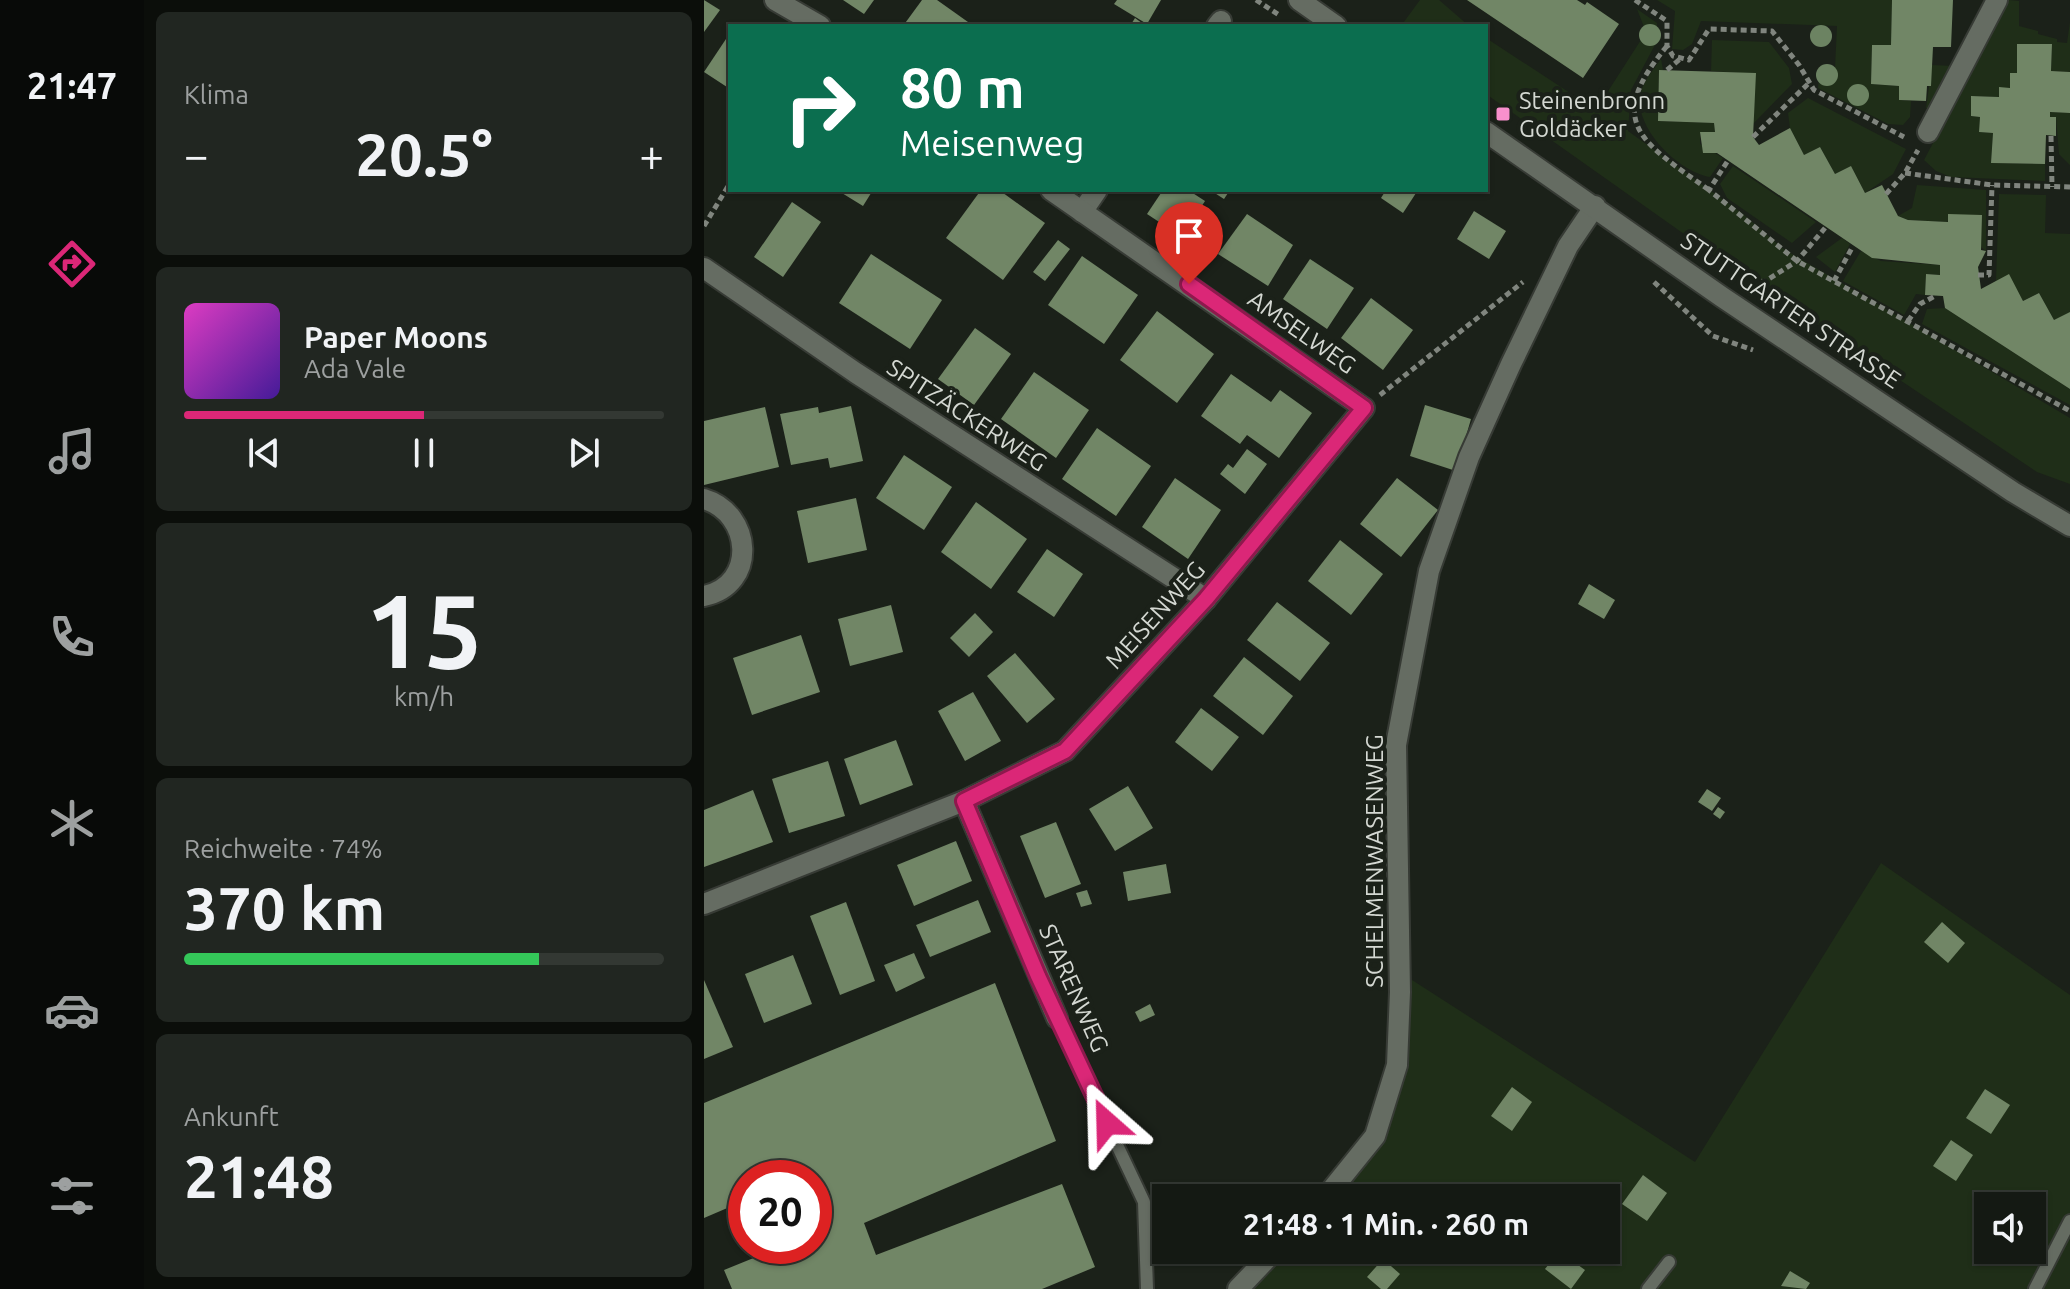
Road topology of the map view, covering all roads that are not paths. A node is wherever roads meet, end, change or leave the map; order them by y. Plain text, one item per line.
1 (775, 0) edge
2 (1299, 0) edge
3 (1997, 0) edge
4 (817, 24) edge
5 (1333, 24) edge
6 (1928, 132) dead end
7 (1488, 133) edge
8 (1054, 192) edge
9 (1096, 192) edge
10 (1595, 206) junction
11 (1082, 212) junction
12 (704, 268) edge
13 (1364, 408) joint
14 (704, 499) edge
15 (2070, 526) edge
16 (704, 596) edge
17 (1206, 599) junction
18 (964, 801) junction
19 (704, 904) edge
20 (1057, 1018) joint
21 (1336, 1184) edge
22 (2070, 1221) edge
23 (1669, 1262) dead end
24 (1262, 1264) edge
25 (1147, 1289) edge
26 (1238, 1289) edge
27 (1648, 1289) edge
28 (2035, 1289) edge

1 - 4 street
2 - 5 street
3 - 6 street
7 - 10 street, STUTTGARTER STRASSE
8 - 11 street, AMSELWEG
9 - 11 street
10 - 15 street, STUTTGARTER STRASSE
10 - 21 street, SCHELMENWASENWEG
11 - 13 street, AMSELWEG
12 - 17 street, SPITZÄCKERWEG
13 - 17 street, MEISENWEG
14 - 16 street
17 - 18 street, MEISENWEG
18 - 19 street, MEISENWEG
18 - 20 street, STARENWEG
20 - 25 lane, STARENWEG
22 - 28 lane
23 - 27 lane
24 - 26 street

